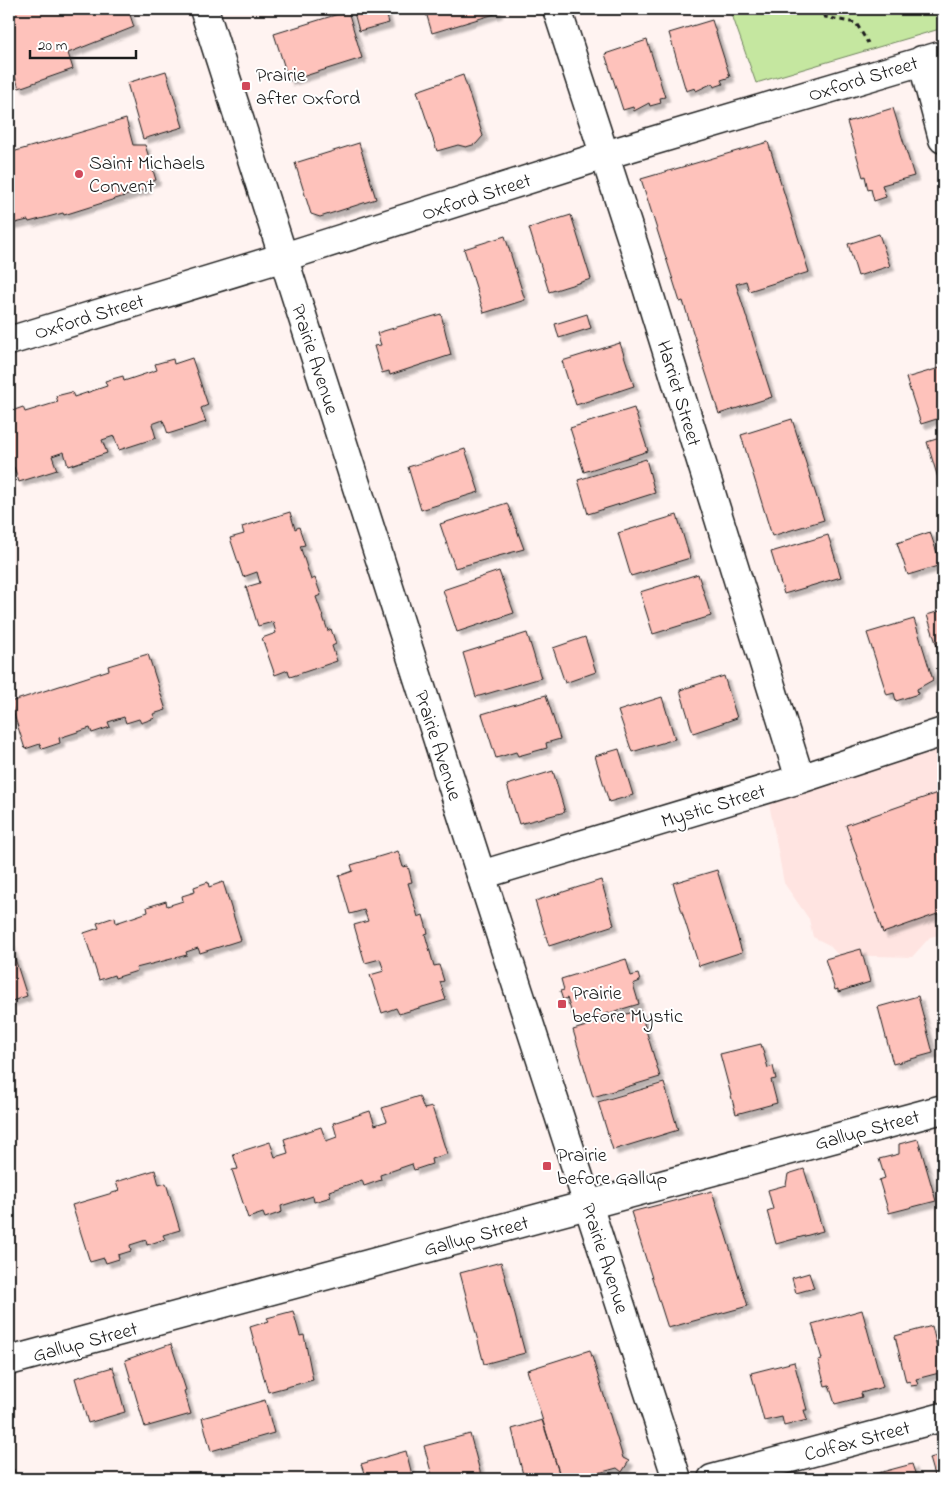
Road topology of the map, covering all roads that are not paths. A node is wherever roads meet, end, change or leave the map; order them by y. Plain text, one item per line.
1 (204, 9) edge
2 (557, 9) edge
3 (933, 57) edge
4 (943, 140) edge
5 (605, 155) junction
6 (284, 258) junction
7 (9, 340) edge
8 (943, 732) edge
9 (800, 779) junction
10 (481, 875) junction
11 (943, 1109) edge
12 (589, 1204) junction
13 (9, 1361) edge
14 (943, 1417) edge
15 (677, 1479) edge
16 (712, 1479) edge

1 - 6 street, Prairie Avenue
2 - 5 street, Harriet Street
3 - 4 street
3 - 5 street, Oxford Street
5 - 6 street, Oxford Street
5 - 9 street, Harriet Street
6 - 7 street, Oxford Street
6 - 10 street, Prairie Avenue
8 - 9 street, Mystic Street
9 - 10 street, Mystic Street
10 - 12 street, Prairie Avenue
11 - 12 street, Gallup Street
12 - 13 street, Gallup Street
12 - 15 street, Prairie Avenue
14 - 16 street, Colfax Street

